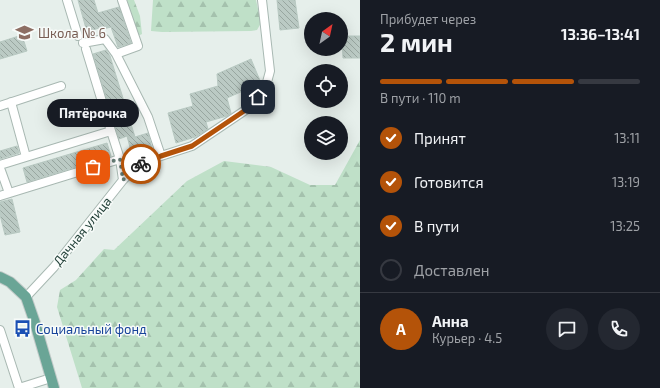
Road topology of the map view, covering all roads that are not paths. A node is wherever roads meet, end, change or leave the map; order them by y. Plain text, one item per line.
1 (67, 0) edge
2 (122, 0) edge
3 (262, 0) edge
4 (83, 43) junction
5 (116, 54) junction
6 (61, 86) dead end
7 (11, 102) junction
8 (0, 106) edge
9 (111, 131) junction
10 (26, 156) junction
11 (161, 156) junction
12 (120, 159) junction
13 (0, 167) edge
14 (123, 180) junction
15 (9, 193) junction
16 (0, 196) edge
17 (0, 277) edge
18 (26, 297) junction
19 (0, 330) edge
20 (51, 378) junction
21 (19, 388) edge
22 (54, 388) edge

1 - 4 street
2 - 5 street
3 - 11 street, Дачная улица
4 - 5 street
4 - 9 street
5 - 11 street
6 - 7 street
7 - 8 street
7 - 10 street
9 - 10 street
9 - 12 street
10 - 13 street
11 - 14 street, Дачная улица
12 - 14 street
12 - 15 street
13 - 15 street
14 - 18 street, Дачная улица
15 - 16 street
17 - 18 main road
18 - 20 main road
19 - 21 street
20 - 21 street
20 - 22 main road

